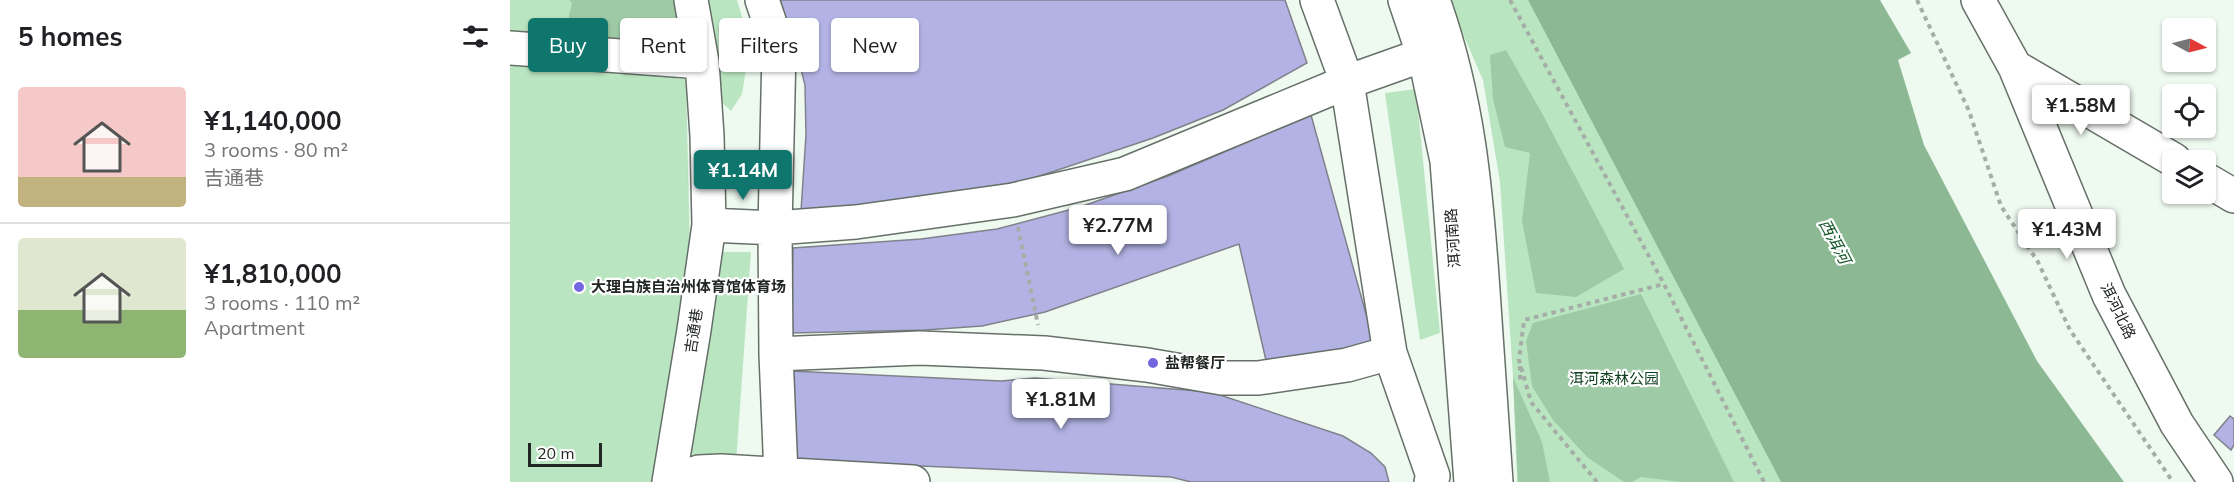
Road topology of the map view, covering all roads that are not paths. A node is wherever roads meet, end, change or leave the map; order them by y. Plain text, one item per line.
1 (691, 0) edge
2 (762, 0) edge
3 (1317, 0) edge
4 (1405, 0) edge
5 (1433, 0) edge
6 (1978, 0) edge
7 (694, 18) edge
8 (510, 48) edge
9 (1424, 55) junction
10 (620, 56) edge
11 (2015, 67) junction
12 (703, 72) edge
13 (1347, 82) junction
14 (2162, 153) edge
15 (2216, 185) edge
16 (2234, 196) edge
17 (709, 225) junction
18 (775, 228) junction
19 (1390, 353) junction
20 (776, 354) junction
21 (781, 475) junction
22 (1436, 480) edge
23 (669, 482) edge
24 (913, 482) edge
25 (1471, 482) edge
26 (1496, 482) edge
27 (2216, 482) edge

1 - 7 street, 吉通巷
2 - 18 street
3 - 13 street
4 - 9 street, 洱河南路
5 - 26 street, 洱河南路
6 - 11 street, 洱河北路
8 - 10 street
9 - 13 street
9 - 25 street, 洱河南路
11 - 14 street
11 - 27 street, 洱河北路
12 - 17 street, 吉通巷
13 - 18 street
13 - 19 street
15 - 16 street
17 - 18 street
17 - 23 street, 吉通巷
18 - 20 street
19 - 20 street
19 - 22 street
20 - 21 street
21 - 23 street
21 - 24 street

